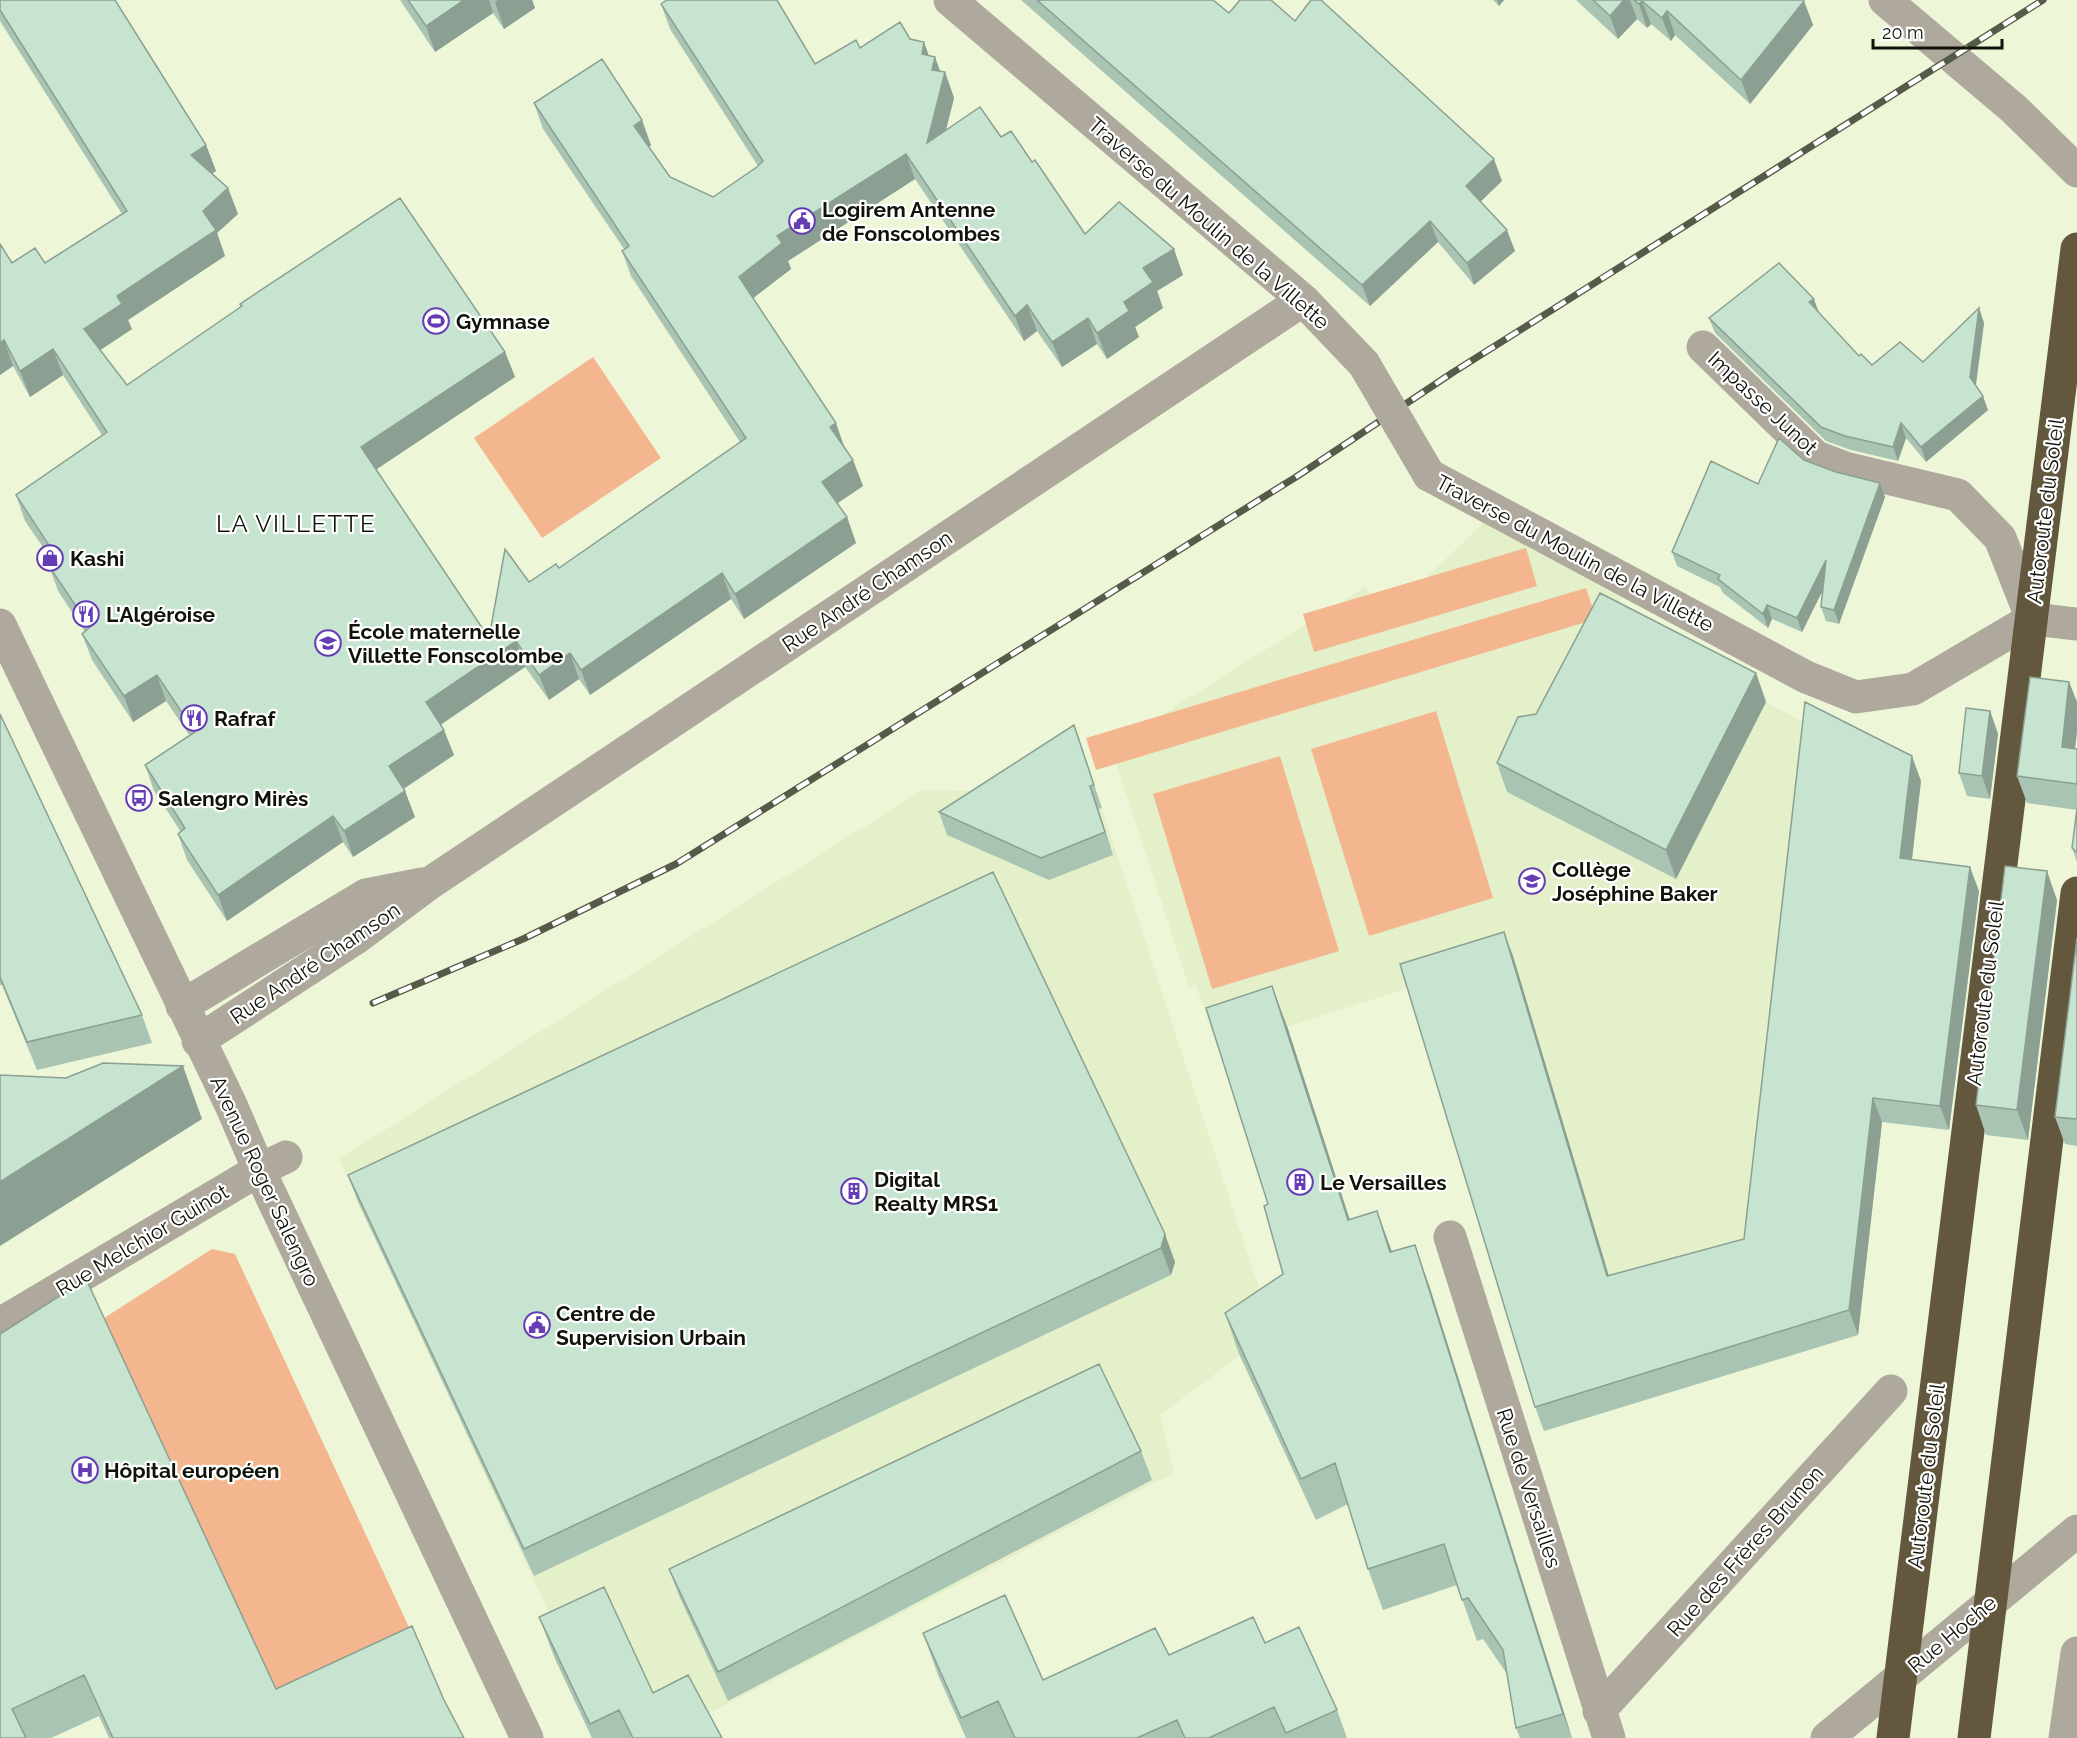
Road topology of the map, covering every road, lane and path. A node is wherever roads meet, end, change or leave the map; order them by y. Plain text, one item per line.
1 (950, 0) edge
2 (1885, 0) edge
3 (2077, 171) edge
4 (2077, 249) edge
5 (1303, 300) junction
6 (1703, 347) dead end
7 (2032, 619) junction
8 (2077, 624) edge
9 (0, 625) edge
10 (430, 883) junction
11 (2077, 892) edge
12 (182, 1006) junction
13 (198, 1041) junction
14 (272, 1164) junction
15 (1450, 1237) dead end
16 (0, 1324) edge
17 (1891, 1391) dead end
18 (2077, 1531) edge
19 (2077, 1653) edge
20 (1604, 1724) edge
21 (527, 1738) edge
22 (1827, 1738) edge
23 (1893, 1738) edge
24 (1974, 1738) edge
25 (2065, 1738) edge

1 - 5 street, Traverse du Moulin de la Villette
2 - 3 street
4 - 23 highway, Autoroute du Soleil, bridge
5 - 7 street, Traverse du Moulin de la Villette, bridge
5 - 10 street, Rue André Chamson
6 - 7 street, Impasse Junot
7 - 8 street
9 - 12 street, Avenue Roger Salengro
10 - 12 street, Rue André Chamson
10 - 13 street, Rue André Chamson
11 - 24 highway, bridge
12 - 13 street, Avenue Roger Salengro
13 - 14 street, Avenue Roger Salengro
14 - 16 street, Rue Melchior Guinot
14 - 21 street, Avenue Roger Salengro
15 - 20 street, Rue de Versailles
17 - 20 street, Rue des Frères Brunon
18 - 22 street, Rue Hoche
19 - 25 street

